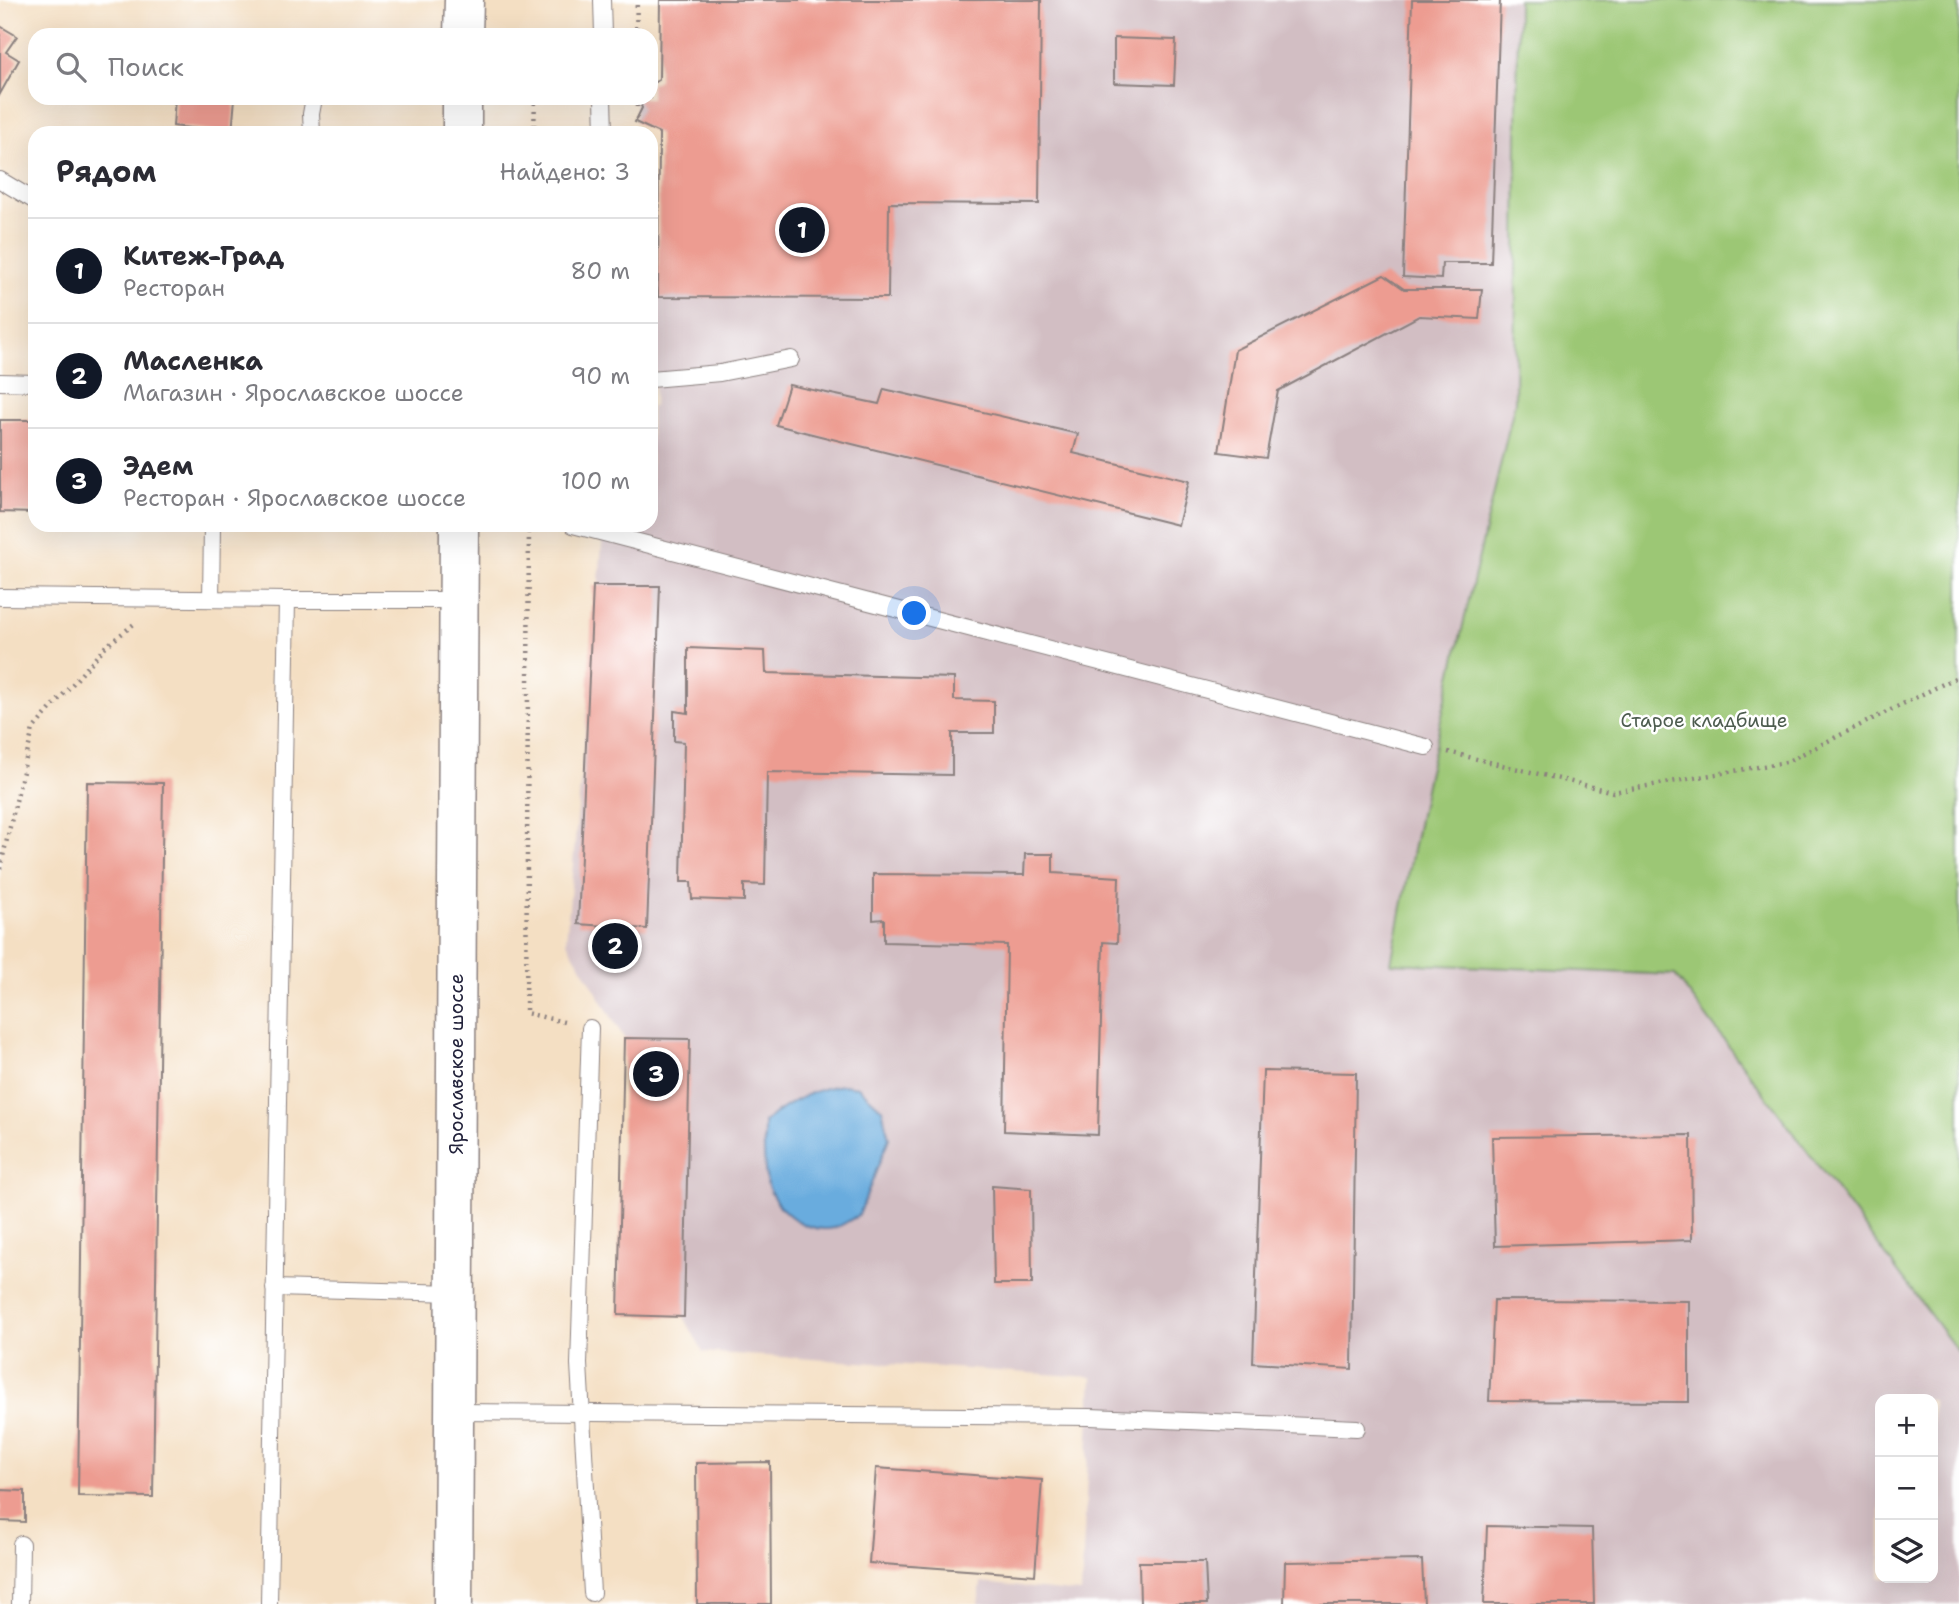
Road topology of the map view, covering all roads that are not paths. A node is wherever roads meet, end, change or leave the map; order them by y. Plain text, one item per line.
1 (464, 0) edge
2 (602, 0) edge
3 (463, 28) edge
4 (603, 28) edge
5 (313, 105) edge
6 (462, 105) edge
7 (603, 105) edge
8 (312, 126) edge
9 (462, 126) edge
10 (604, 126) edge
11 (0, 180) edge
12 (28, 197) edge
13 (791, 359) dead end
14 (658, 378) edge
15 (0, 382) edge
16 (28, 383) edge
17 (212, 532) edge
18 (459, 532) edge
19 (600, 532) edge
20 (0, 597) edge
21 (211, 599) junction
22 (287, 600) junction
23 (459, 600) junction
24 (1426, 747) road end
25 (590, 1028) road end
26 (274, 1288) junction
27 (455, 1293) junction
28 (454, 1412) junction
29 (582, 1413) junction
30 (1357, 1427) dead end
31 (21, 1544) dead end
32 (592, 1593) dead end
33 (20, 1604) edge
34 (269, 1604) edge
35 (453, 1604) edge

1 - 3 main road
2 - 4 lane
5 - 8 lane
6 - 9 main road
7 - 10 lane
11 - 12 lane
13 - 14 lane
15 - 16 lane
17 - 21 lane
18 - 23 main road, Ярославское шоссе
19 - 24 lane
20 - 21 lane
21 - 22 lane
22 - 23 lane
22 - 26 lane
23 - 27 main road, Ярославское шоссе
25 - 29 lane
26 - 27 lane
26 - 34 lane
27 - 28 main road, Ярославское шоссе
28 - 29 lane
28 - 35 main road, Ярославское шоссе
29 - 30 lane
29 - 32 lane
31 - 33 lane

